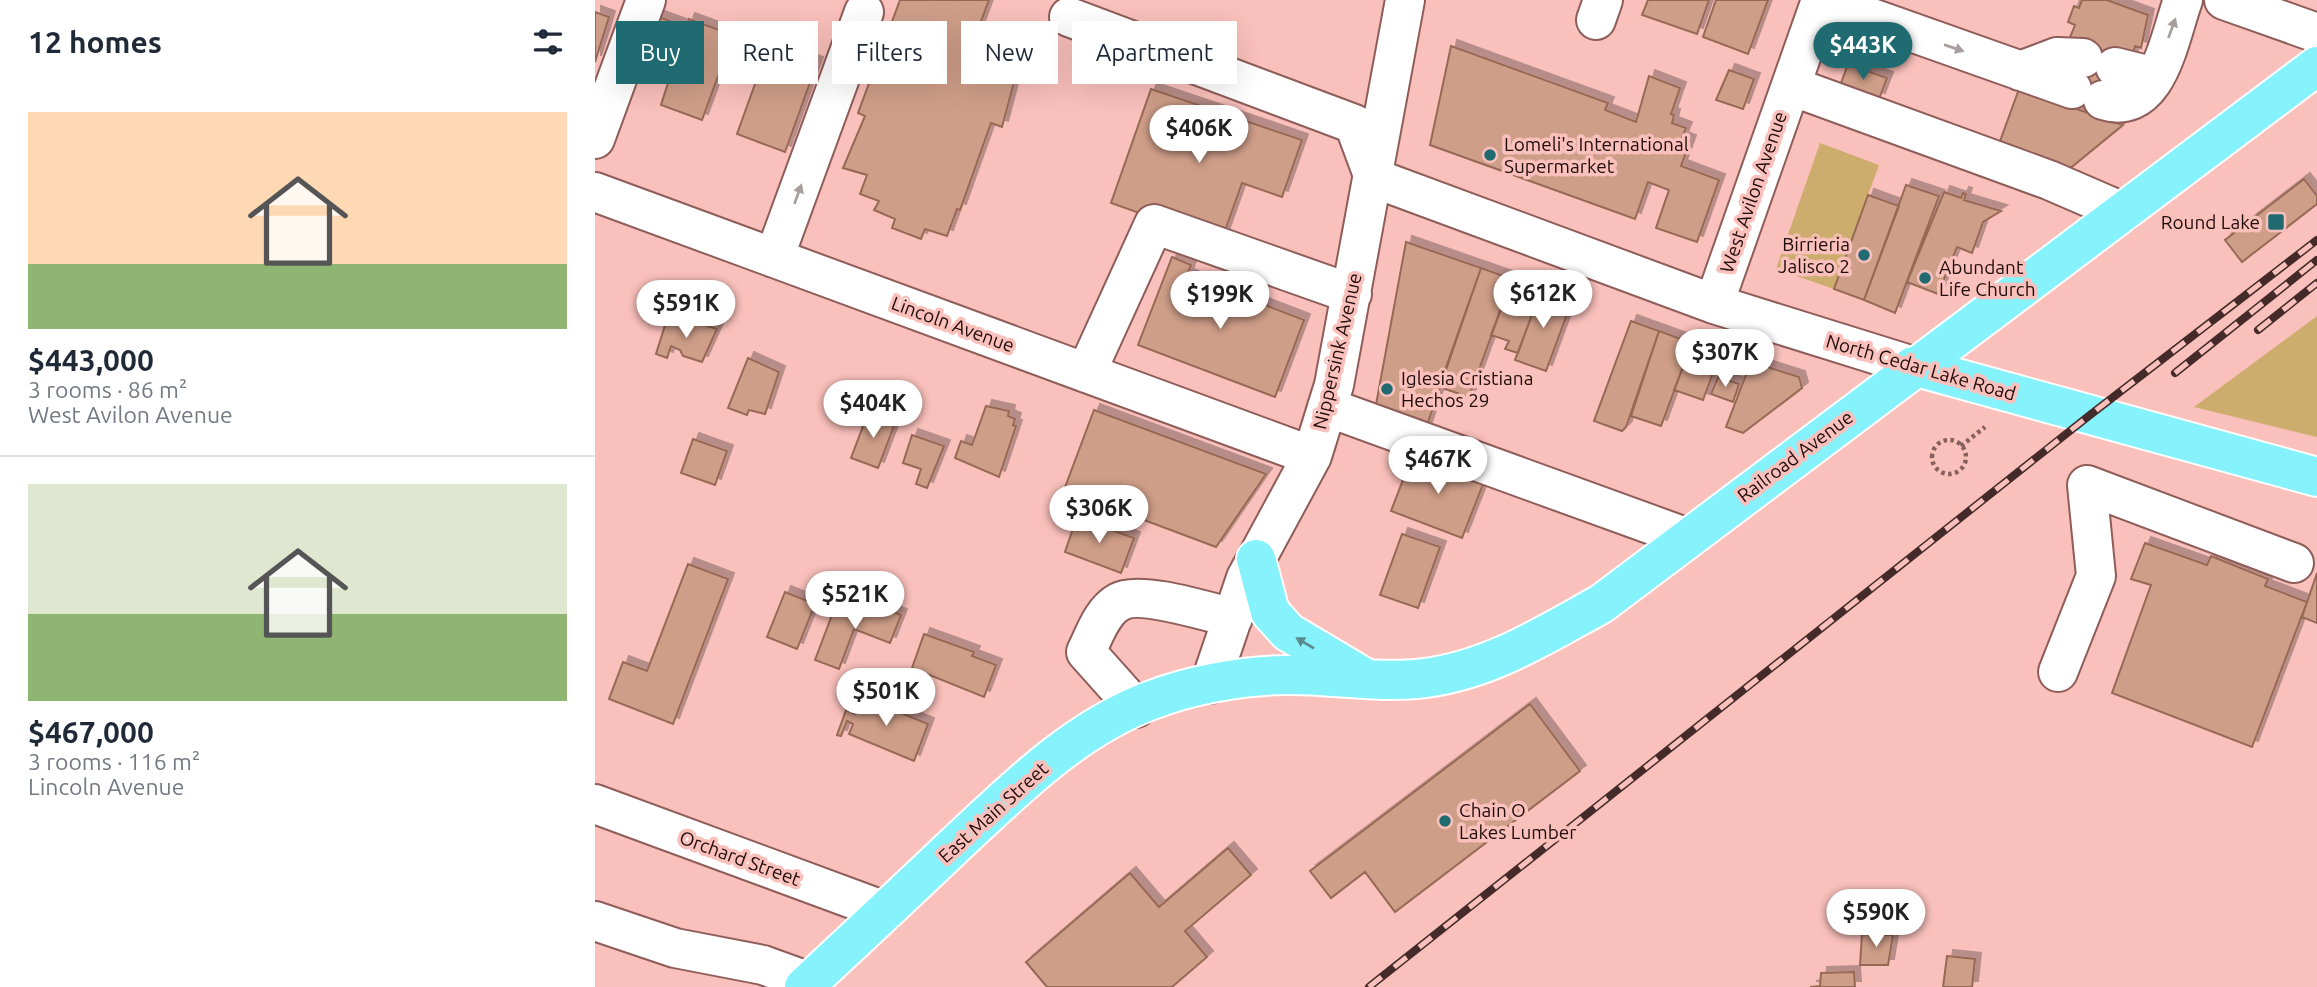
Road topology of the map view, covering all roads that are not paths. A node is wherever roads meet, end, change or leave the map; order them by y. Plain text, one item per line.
1 (646, 0) edge
2 (1405, 0) edge
3 (1821, 0) edge
4 (2183, 0) edge
5 (2224, 0) edge
6 (864, 12) dead end
7 (1069, 18) dead end
8 (2317, 33) edge
9 (2317, 66) edge
10 (1791, 86) junction
11 (595, 139) edge
12 (1374, 178) junction
13 (595, 192) edge
14 (2123, 212) junction
15 (774, 258) junction
16 (1352, 293) junction
17 (1714, 304) junction
18 (1913, 366) junction
19 (1086, 373) junction
20 (1319, 431) junction
21 (2317, 477) edge
22 (1542, 507) dead end
23 (1688, 538) junction
24 (1257, 559) junction
25 (2294, 563) dead end
26 (1233, 618) junction
27 (2058, 672) dead end
28 (1364, 678) junction
29 (1210, 684) junction
30 (1136, 708) junction
31 (595, 804) edge
32 (885, 911) junction
33 (595, 920) edge
34 (807, 984) edge

1 - 11 street
2 - 12 street, Nippersink Avenue
3 -> 4 street
3 - 10 street, West Avilon Avenue
5 - 8 street
15 -> 6 street
7 - 12 street
9 - 14 main road, Railroad Avenue
10 - 14 street
10 - 17 street, West Avilon Avenue
12 - 16 street, Nippersink Avenue
12 - 17 street, North Cedar Lake Road
13 - 15 street, Lincoln Avenue
14 - 18 main road, Railroad Avenue
15 - 19 street, Lincoln Avenue
16 - 19 street
16 - 20 street, Nippersink Avenue
17 - 18 street, North Cedar Lake Road
18 - 21 main road, North Cedar Lake Road
18 - 23 main road, Railroad Avenue
19 - 20 street, Lincoln Avenue
20 - 22 street
20 - 23 street
20 - 24 street, Nippersink Avenue
23 - 28 main road, Railroad Avenue
24 - 26 street, Nippersink Avenue
28 -> 24 main road
25 - 27 street
26 - 29 street, Nippersink Avenue
26 - 30 street
28 - 29 main road, Railroad Avenue
29 - 30 main road, East Main Street
30 - 32 main road, East Main Street
31 - 32 street, Orchard Street
32 - 34 main road, East Main Street
33 - 34 street

